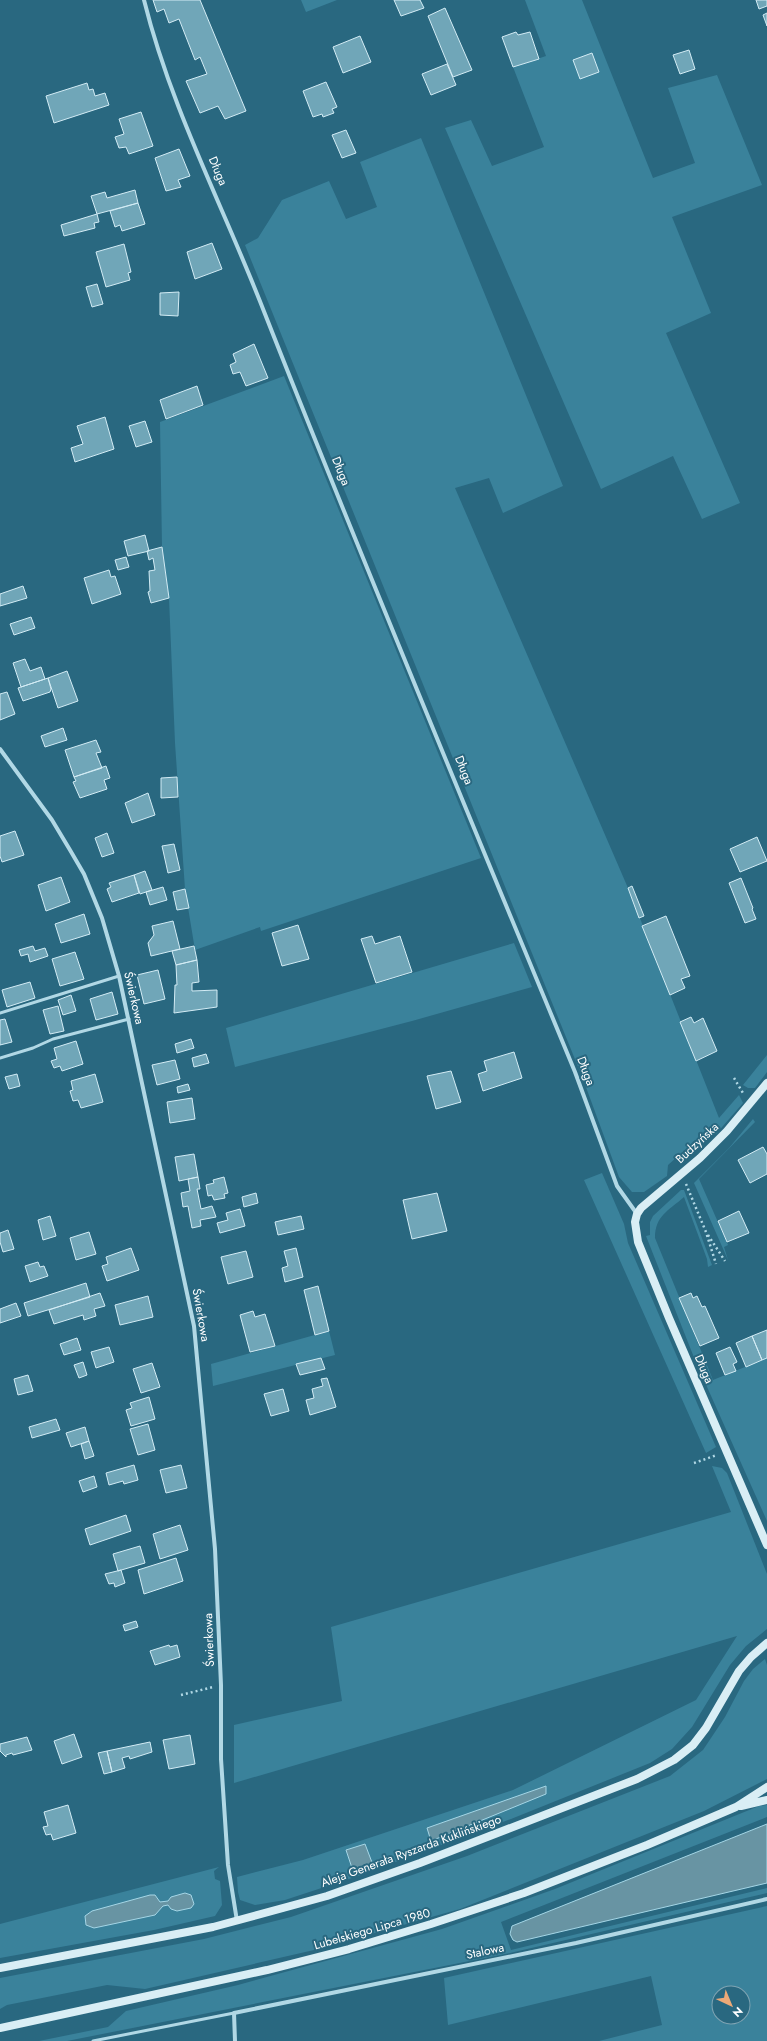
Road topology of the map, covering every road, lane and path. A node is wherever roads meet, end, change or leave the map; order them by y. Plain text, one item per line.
1 (144, 0) edge
2 (0, 749) edge
3 (119, 976) junction
4 (0, 1013) edge
5 (129, 1019) junction
6 (0, 1058) edge
7 (734, 1078) dead end
8 (767, 1083) edge
9 (752, 1102) junction
10 (681, 1174) junction
11 (637, 1214) junction
12 (706, 1232) junction
13 (726, 1261) dead end
14 (716, 1264) dead end
15 (727, 1453) junction
16 (694, 1463) dead end
17 (767, 1544) edge
18 (767, 1643) edge
19 (221, 1685) junction
20 (181, 1695) dead end
21 (767, 1787) edge
22 (767, 1800) edge
23 (736, 1807) junction
24 (767, 1899) edge
25 (237, 1921) junction
26 (0, 1968) edge
27 (234, 2013) junction
28 (0, 2028) edge
29 (93, 2041) edge
30 (235, 2041) edge

1 - 11 street, Długa
2 - 3 street, Świerkowa
3 - 4 lane
3 - 5 street, Świerkowa
5 - 6 lane
5 - 19 street, Świerkowa
7 - 9 path
8 - 9 street, Budzyńska
9 - 10 street, Budzyńska
10 - 11 street, Budzyńska
10 - 12 path
11 - 15 street, Długa
12 - 13 path
12 - 14 path
15 - 16 path
15 - 17 street, Długa
18 - 25 street, Aleja Generała Ryszarda Kuklińskiego
19 - 20 path
19 - 25 street, Świerkowa
21 - 23 street, Lubelskiego Lipca 1980
22 - 23 street, Lubelskiego Lipca 1980
23 - 28 street, Lubelskiego Lipca 1980
24 - 27 street, Stalowa
25 - 26 street, Aleja Generała Ryszarda Kuklińskiego
27 - 29 lane
27 - 30 street

